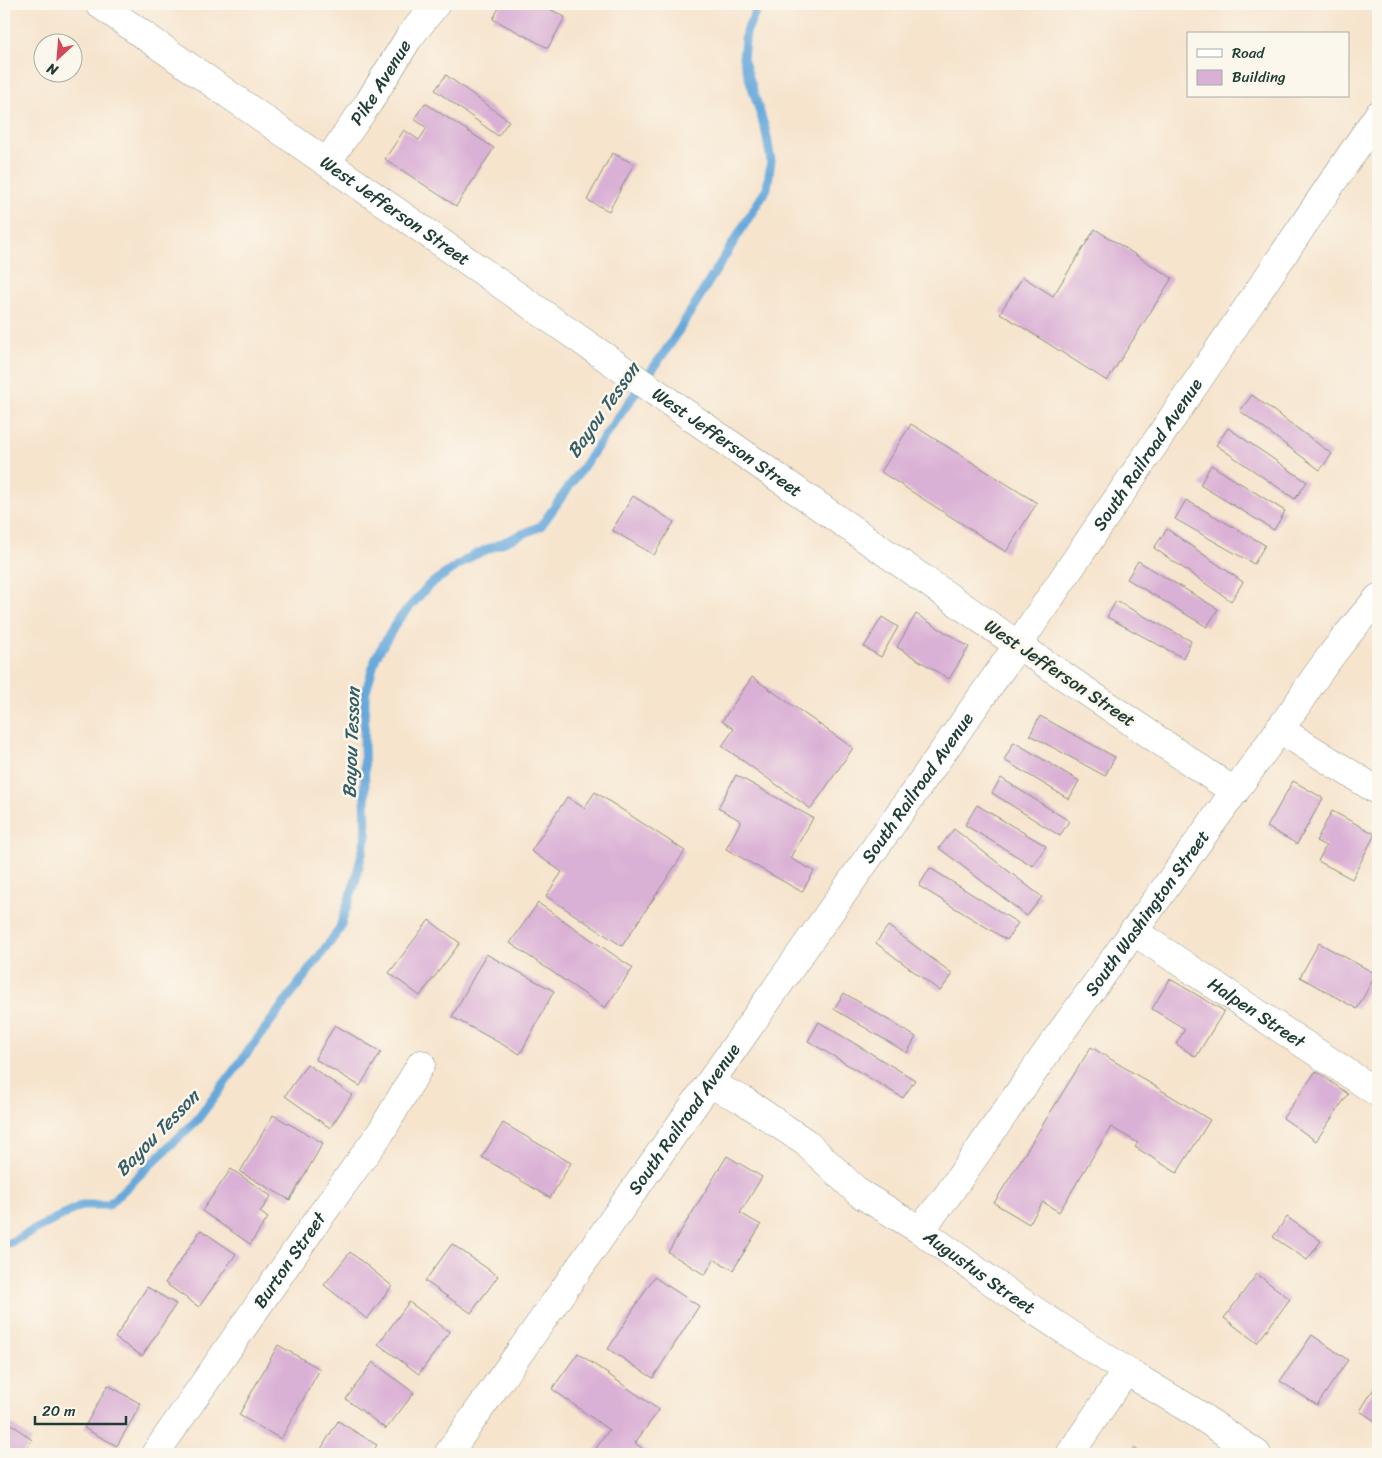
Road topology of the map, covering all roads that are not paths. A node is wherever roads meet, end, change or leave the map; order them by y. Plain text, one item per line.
1 (99, 4) edge
2 (436, 4) edge
3 (1378, 114) edge
4 (327, 162) junction
5 (1378, 598) edge
6 (1018, 645) junction
7 (1279, 729) junction
8 (1378, 791) edge
9 (1235, 792) junction
10 (1133, 931) junction
11 (421, 1064) dead end
12 (709, 1084) junction
13 (1378, 1092) edge
14 (920, 1230) junction
15 (1126, 1371) junction
16 (155, 1454) edge
17 (448, 1454) edge
18 (1070, 1454) edge
19 (1257, 1454) edge

1 - 4 street, West Jefferson Street
2 - 4 street, Pike Avenue
3 - 6 street, South Railroad Avenue
4 - 6 street, West Jefferson Street
5 - 7 street, South Washington Street
6 - 9 street, West Jefferson Street
6 - 12 street, South Railroad Avenue
7 - 8 street
7 - 9 street, South Washington Street
9 - 10 street, South Washington Street
10 - 13 street, Halpen Street
10 - 14 street, South Washington Street
11 - 16 street, Burton Street
12 - 14 street, Augustus Street
12 - 17 street, South Railroad Avenue
14 - 15 street, Augustus Street
15 - 18 street
15 - 19 street, Augustus Street

